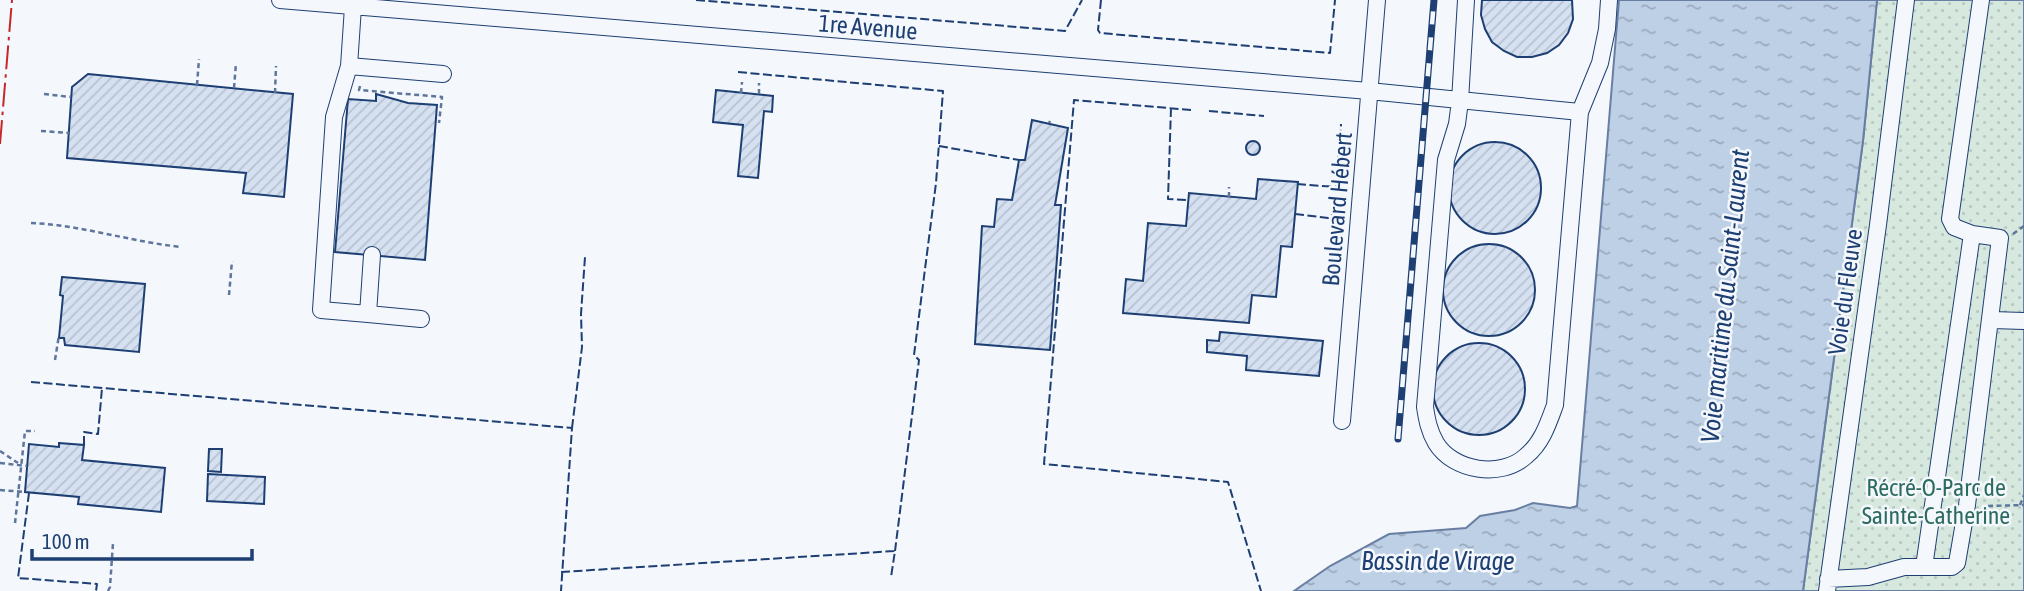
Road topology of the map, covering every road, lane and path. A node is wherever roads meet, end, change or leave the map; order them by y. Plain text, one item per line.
1 (280, 0) edge
2 (1377, 0) edge
3 (1466, 0) edge
4 (1609, 0) edge
5 (1906, 0) edge
6 (1981, 0) edge
7 (353, 7) junction
8 (199, 60) dead end
9 (236, 63) dead end
10 (276, 66) dead end
11 (349, 66) junction
12 (443, 74) dead end
13 (360, 82) dead end
14 (742, 82) dead end
15 (760, 83) dead end
16 (197, 85) dead end
17 (234, 88) dead end
18 (1369, 91) junction
19 (275, 93) dead end
20 (741, 93) dead end
21 (44, 94) dead end
22 (759, 94) dead end
23 (71, 97) dead end
24 (1460, 101) junction
25 (1580, 112) junction
26 (439, 124) dead end
27 (41, 131) dead end
28 (69, 133) dead end
29 (1229, 187) dead end
30 (1229, 197) dead end
31 (31, 223) dead end
32 (1972, 234) junction
33 (182, 247) dead end
34 (372, 255) dead end
35 (232, 261) dead end
36 (229, 295) dead end
37 (368, 314) junction
38 (421, 319) dead end
39 (1992, 320) junction
40 (2024, 321) edge
41 (60, 335) dead end
42 (55, 360) dead end
43 (1342, 421) dead end
44 (35, 431) dead end
45 (0, 451) edge
46 (0, 463) edge
47 (20, 465) junction
48 (27, 466) dead end
49 (0, 490) edge
50 (18, 492) junction
51 (24, 492) dead end
52 (2024, 495) edge
53 (2022, 505) edge
54 (1989, 506) dead end
55 (15, 523) dead end
56 (113, 543) dead end
57 (1924, 567) junction
58 (1827, 585) edge
59 (108, 591) edge

1 - 7 street, 1re Avenue
2 - 18 street, Boulevard Hébert
3 - 24 street
4 - 25 street
5 - 58 street, Voie du Fleuve
6 - 32 street
7 - 11 street
7 - 18 street, 1re Avenue
8 - 16 path
9 - 17 path
10 - 19 path
11 - 12 street
11 - 37 street
13 - 26 path
14 - 20 path
15 - 22 path
18 - 24 street, 1re Avenue
18 - 43 street, Boulevard Hébert
21 - 23 path
24 - 25 street, 1re Avenue
24 - 25 street
27 - 28 path
29 - 30 path
31 - 33 path
32 - 39 street
32 - 57 street
34 - 37 street
35 - 36 path
37 - 38 street
39 - 40 street
39 - 57 street
41 - 42 path
44 - 47 path
45 - 47 path
46 - 47 path
47 - 48 path
47 - 50 path
49 - 50 path
50 - 51 path
50 - 55 path
52 - 53 path
53 - 54 path
56 - 59 path
57 - 58 street

